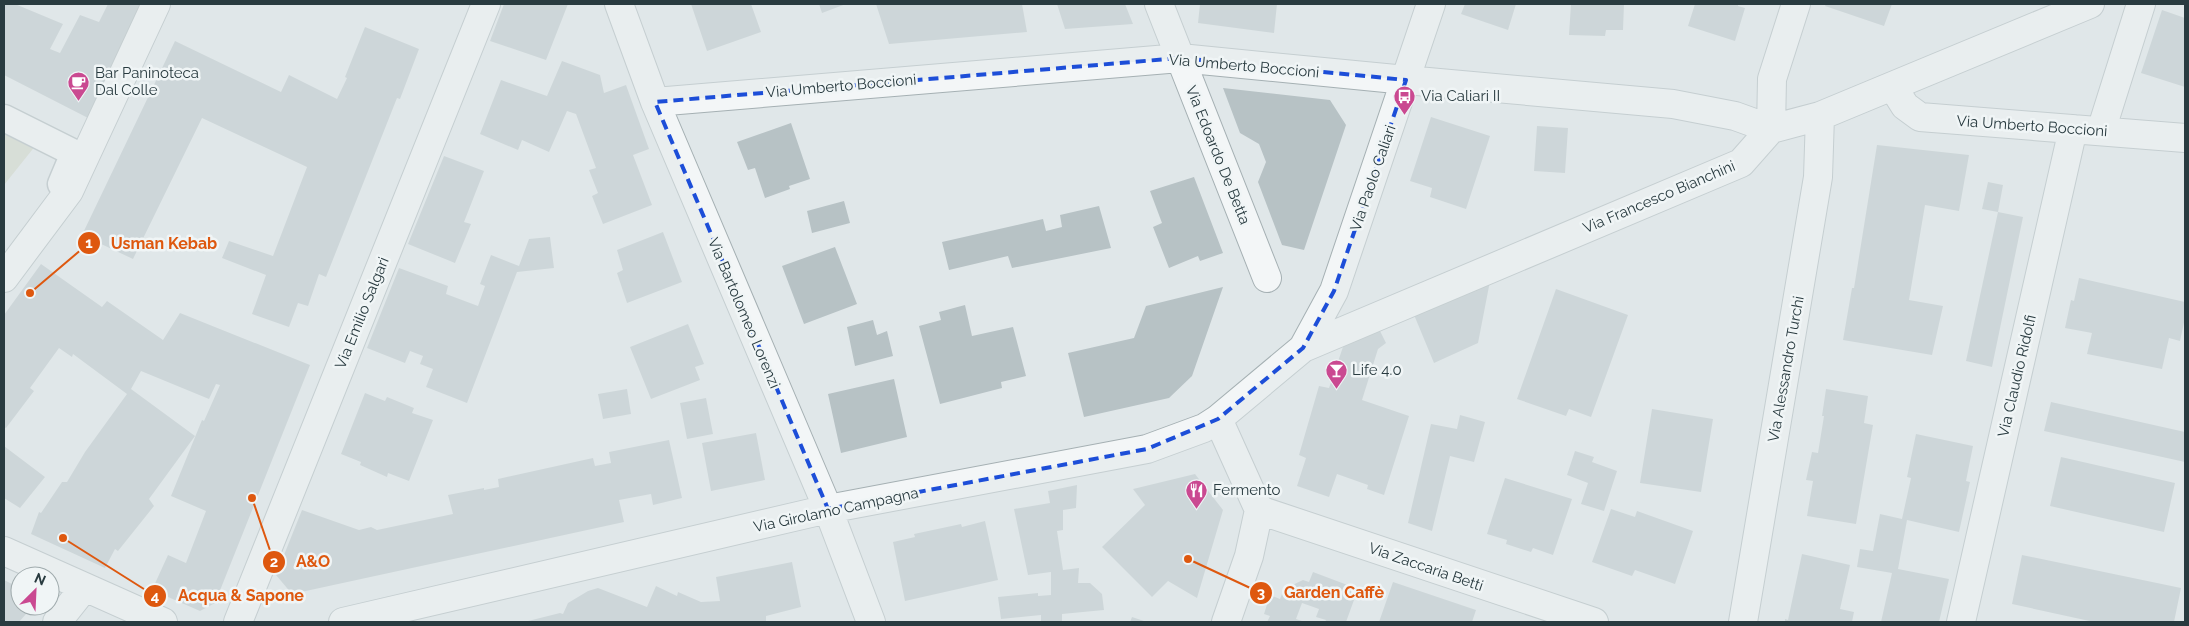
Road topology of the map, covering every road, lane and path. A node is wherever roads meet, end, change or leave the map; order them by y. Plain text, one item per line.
1 (156, 4) edge
2 (486, 4) edge
3 (619, 4) edge
4 (1159, 4) edge
5 (1431, 4) edge
6 (1796, 4) edge
7 (2090, 4) edge
8 (2141, 4) edge
9 (1180, 58) junction
10 (1406, 80) junction
11 (1893, 87) junction
12 (654, 102) junction
13 (1820, 116) junction
14 (4, 118) edge
15 (1771, 129) junction
16 (2073, 129) junction
17 (2101, 131) junction
18 (2185, 138) edge
19 (4, 264) edge
20 (4, 278) edge
21 (1267, 278) dead end
22 (1303, 348) junction
23 (1218, 419) junction
24 (828, 510) junction
25 (1259, 510) junction
26 (4, 551) edge
27 (84, 588) junction
28 (1520, 611) edge
29 (56, 622) edge
30 (163, 622) edge
31 (238, 622) edge
32 (343, 622) edge
33 (871, 622) edge
34 (1226, 622) edge
35 (1594, 622) edge
36 (1743, 622) edge
37 (1962, 622) edge

1 - 20 street
2 - 31 street, Via Emilio Salgari
3 - 12 street, Via Bartolomeo Lorenzi
4 - 9 street, Via Edoardo De Betta
5 - 10 street, Via Paolo Caliari
6 - 15 street
7 - 11 street
8 - 17 street
9 - 10 street, Via Umberto Boccioni
9 - 12 street, Via Umberto Boccioni
9 - 21 street, Via Edoardo De Betta
10 - 15 street, Via Umberto Boccioni
10 - 22 street, Via Paolo Caliari
11 - 13 street
11 - 16 street, Via Umberto Boccioni
12 - 24 street, Via Bartolomeo Lorenzi
13 - 15 street
13 - 36 street, Via Alessandro Turchi
14 - 19 street
15 - 22 street, Via Francesco Bianchini
16 - 17 street, Via Umberto Boccioni
16 - 37 street, Via Claudio Ridolfi
17 - 18 street, Via Umberto Boccioni
22 - 23 street, Via Girolamo Campagna
23 - 24 street, Via Girolamo Campagna
23 - 25 street
24 - 32 street, Via Girolamo Campagna
24 - 33 street, Via Bartolomeo Lorenzi
25 - 28 street, Via Zaccaria Betti
25 - 34 street
26 - 27 street
27 - 29 street
27 - 30 street
28 - 35 street, Via Zaccaria Betti

